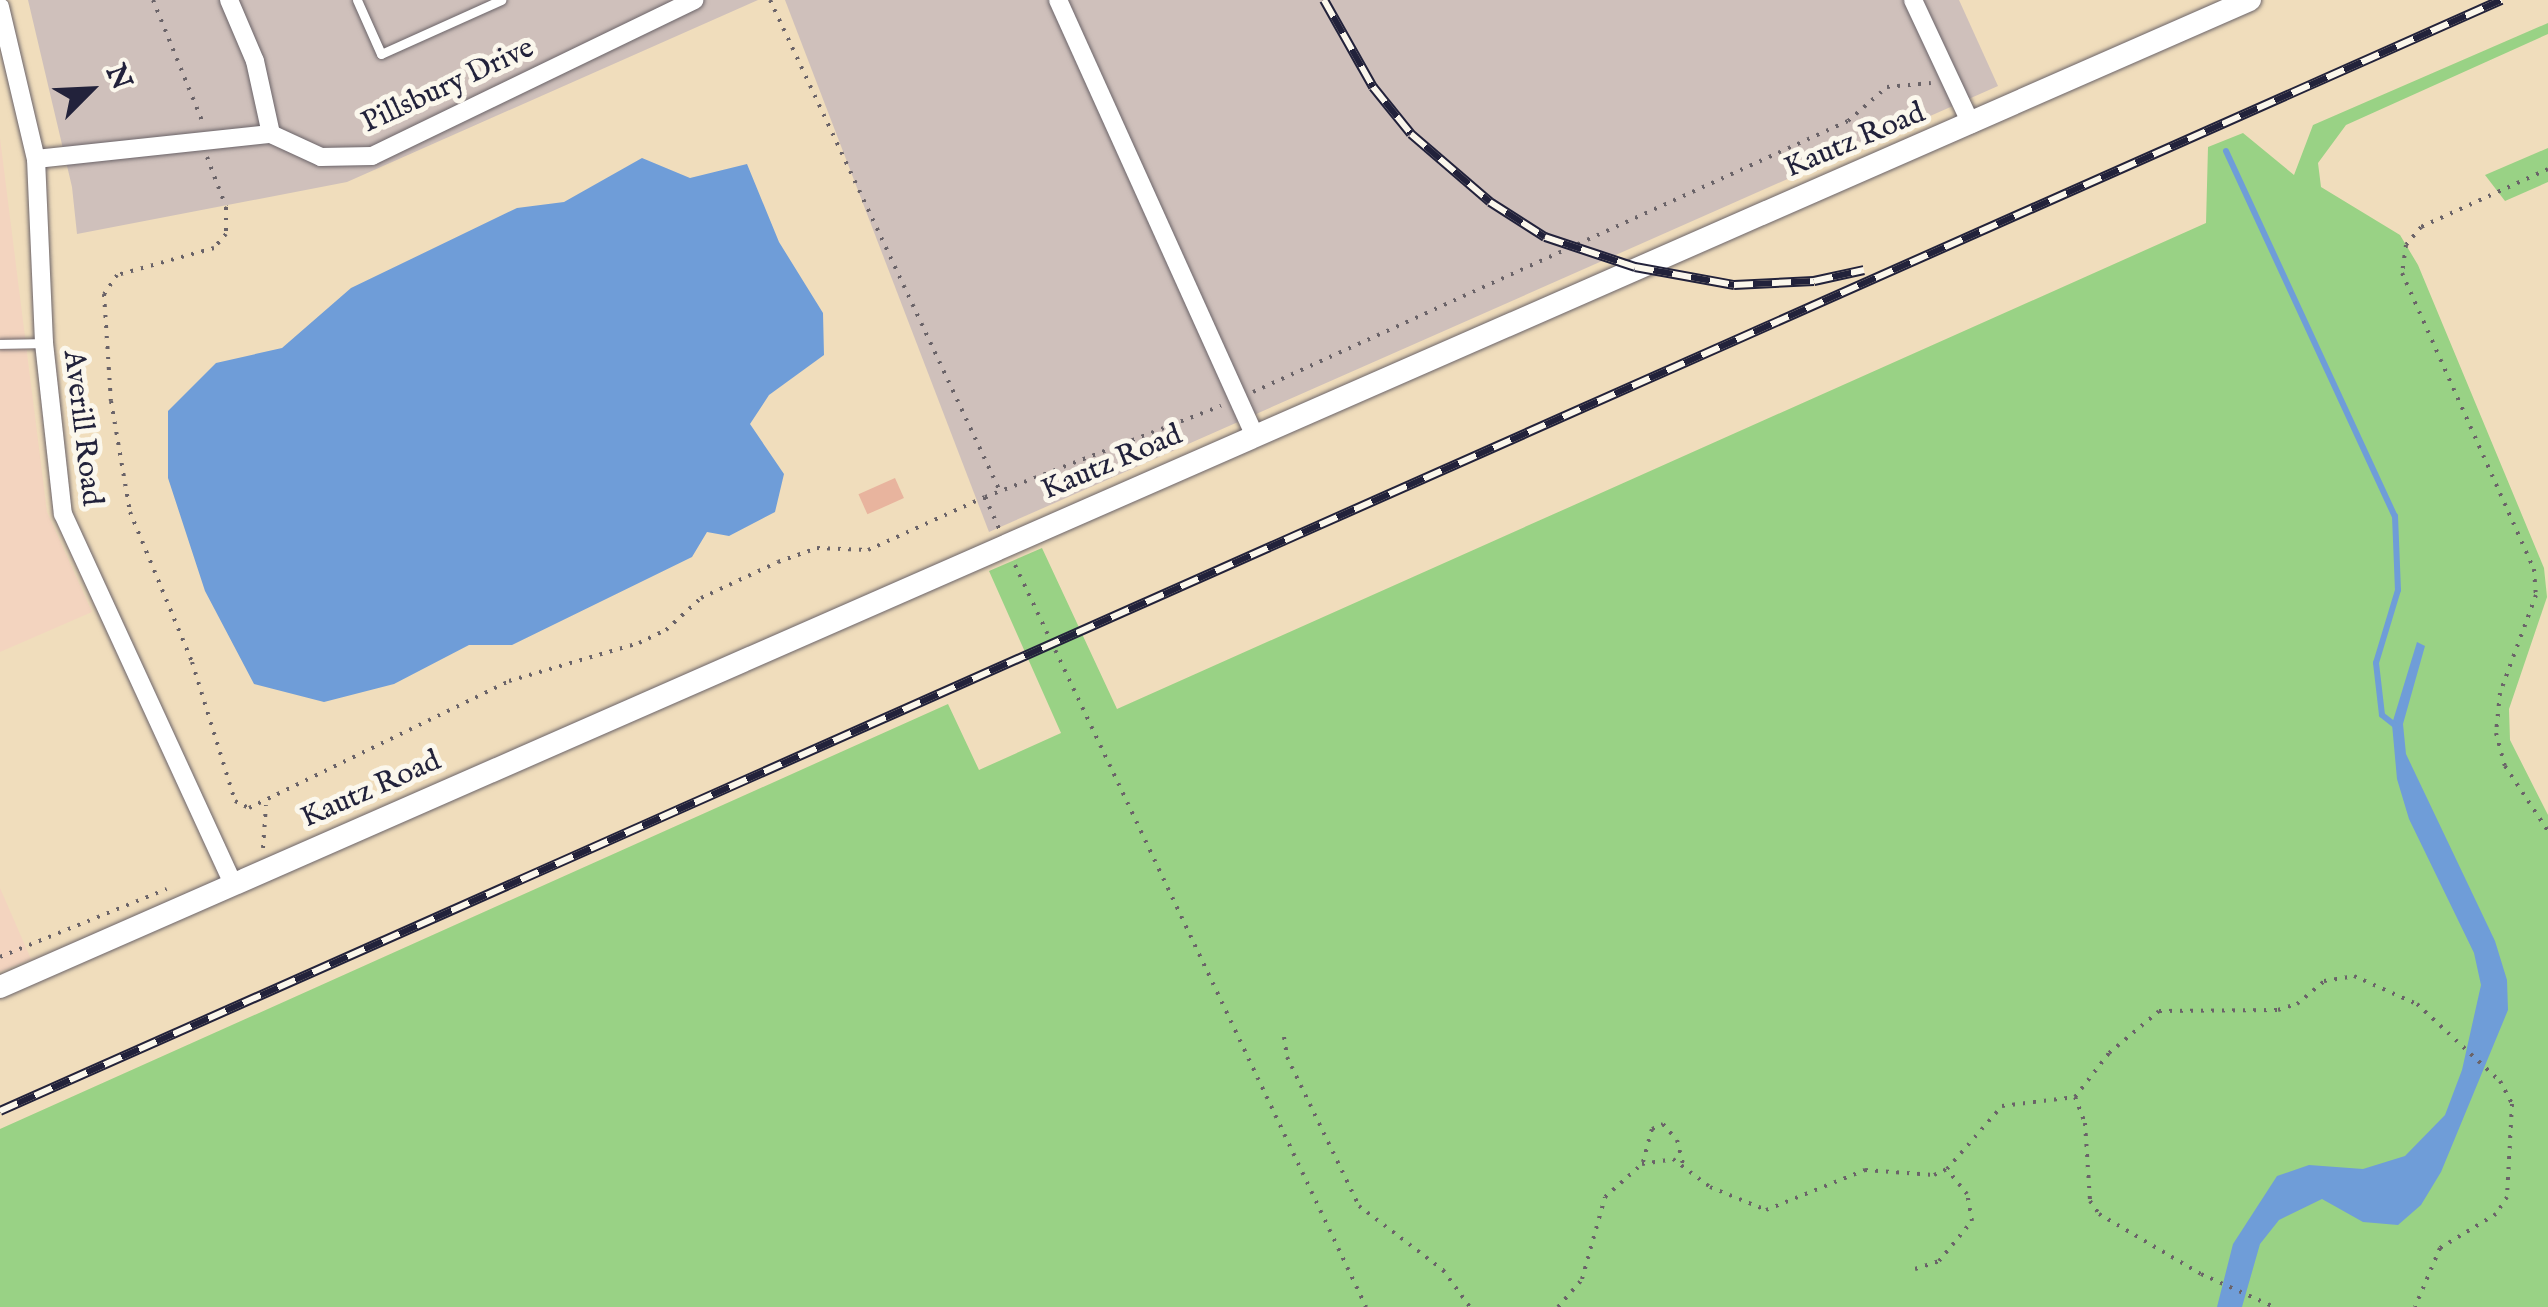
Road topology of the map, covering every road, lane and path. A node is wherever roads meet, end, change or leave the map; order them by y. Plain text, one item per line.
1 (154, 0) edge
2 (229, 0) edge
3 (357, 0) edge
4 (501, 0) edge
5 (694, 0) edge
6 (770, 0) edge
7 (1058, 0) edge
8 (1913, 0) edge
9 (2250, 0) edge
10 (0, 7) edge
11 (664, 7) edge
12 (1951, 81) junction
13 (1971, 124) junction
14 (271, 134) junction
15 (202, 141) junction
16 (36, 160) junction
17 (2548, 169) edge
18 (44, 343) junction
19 (0, 344) edge
20 (1238, 399) junction
21 (1254, 434) junction
22 (1000, 491) junction
23 (985, 497) junction
24 (1005, 542) junction
25 (266, 805) junction
26 (2548, 831) edge
27 (228, 874) junction
28 (168, 888) dead end
29 (0, 957) edge
30 (0, 987) edge
31 (1284, 1038) dead end
32 (2075, 1097) junction
33 (1642, 1164) junction
34 (1683, 1164) junction
35 (1948, 1169) junction
36 (1916, 1269) dead end
37 (1366, 1307) edge
38 (1470, 1307) edge
39 (1558, 1307) edge
40 (2274, 1307) edge
41 (2414, 1307) edge

1 - 15 path
2 - 14 street
3 - 4 lane
5 - 11 street, Pillsbury Drive
6 - 22 path
7 - 20 street
8 - 12 street
9 - 13 street, Kautz Road
10 - 16 street, Averill Road
11 - 14 street, Pillsbury Drive
12 - 13 street
12 - 20 path
13 - 21 street, Kautz Road
14 - 15 street
15 - 16 street
15 - 25 path
16 - 18 street, Averill Road
17 - 26 path
18 - 19 lane
18 - 27 street, Averill Road
20 - 21 street
20 - 22 path
21 - 24 street, Kautz Road
22 - 23 path
23 - 24 path
23 - 25 path
24 - 27 street, Kautz Road
24 - 37 path
25 - 27 path
27 - 30 street, Kautz Road
28 - 29 path
31 - 38 path
32 - 35 path
32 - 40 path
32 - 41 path
33 - 34 path
33 - 34 path
33 - 39 path
34 - 35 path
35 - 36 path

